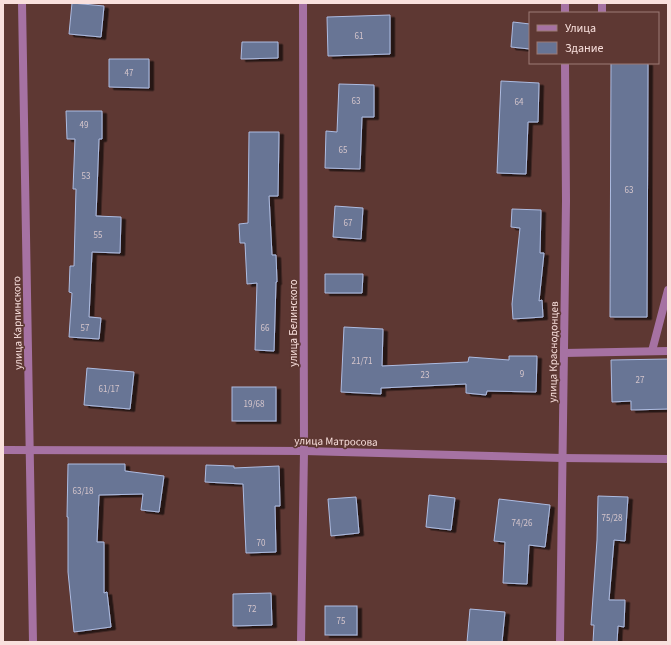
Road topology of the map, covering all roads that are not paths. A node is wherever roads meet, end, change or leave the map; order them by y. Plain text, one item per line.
1 (22, 3) edge
2 (303, 3) edge
3 (565, 64) edge
4 (668, 290) edge
5 (652, 351) junction
6 (668, 351) edge
7 (564, 353) junction
8 (3, 450) edge
9 (30, 450) junction
10 (304, 451) junction
11 (562, 458) junction
12 (668, 459) edge
13 (33, 642) edge
14 (300, 642) edge
15 (560, 642) edge

1 - 9 street, улица Карпинского
2 - 10 street, улица Белинского
3 - 7 street, улица Краснодонцев
4 - 5 street
5 - 6 street
5 - 7 street
7 - 11 street, улица Краснодонцев
8 - 9 street, улица Матросова
9 - 10 street, улица Матросова
9 - 13 street, улица Карпинского
10 - 11 street, улица Матросова
10 - 14 street, улица Белинского
11 - 12 street, улица Матросова
11 - 15 street, улица Краснодонцев

